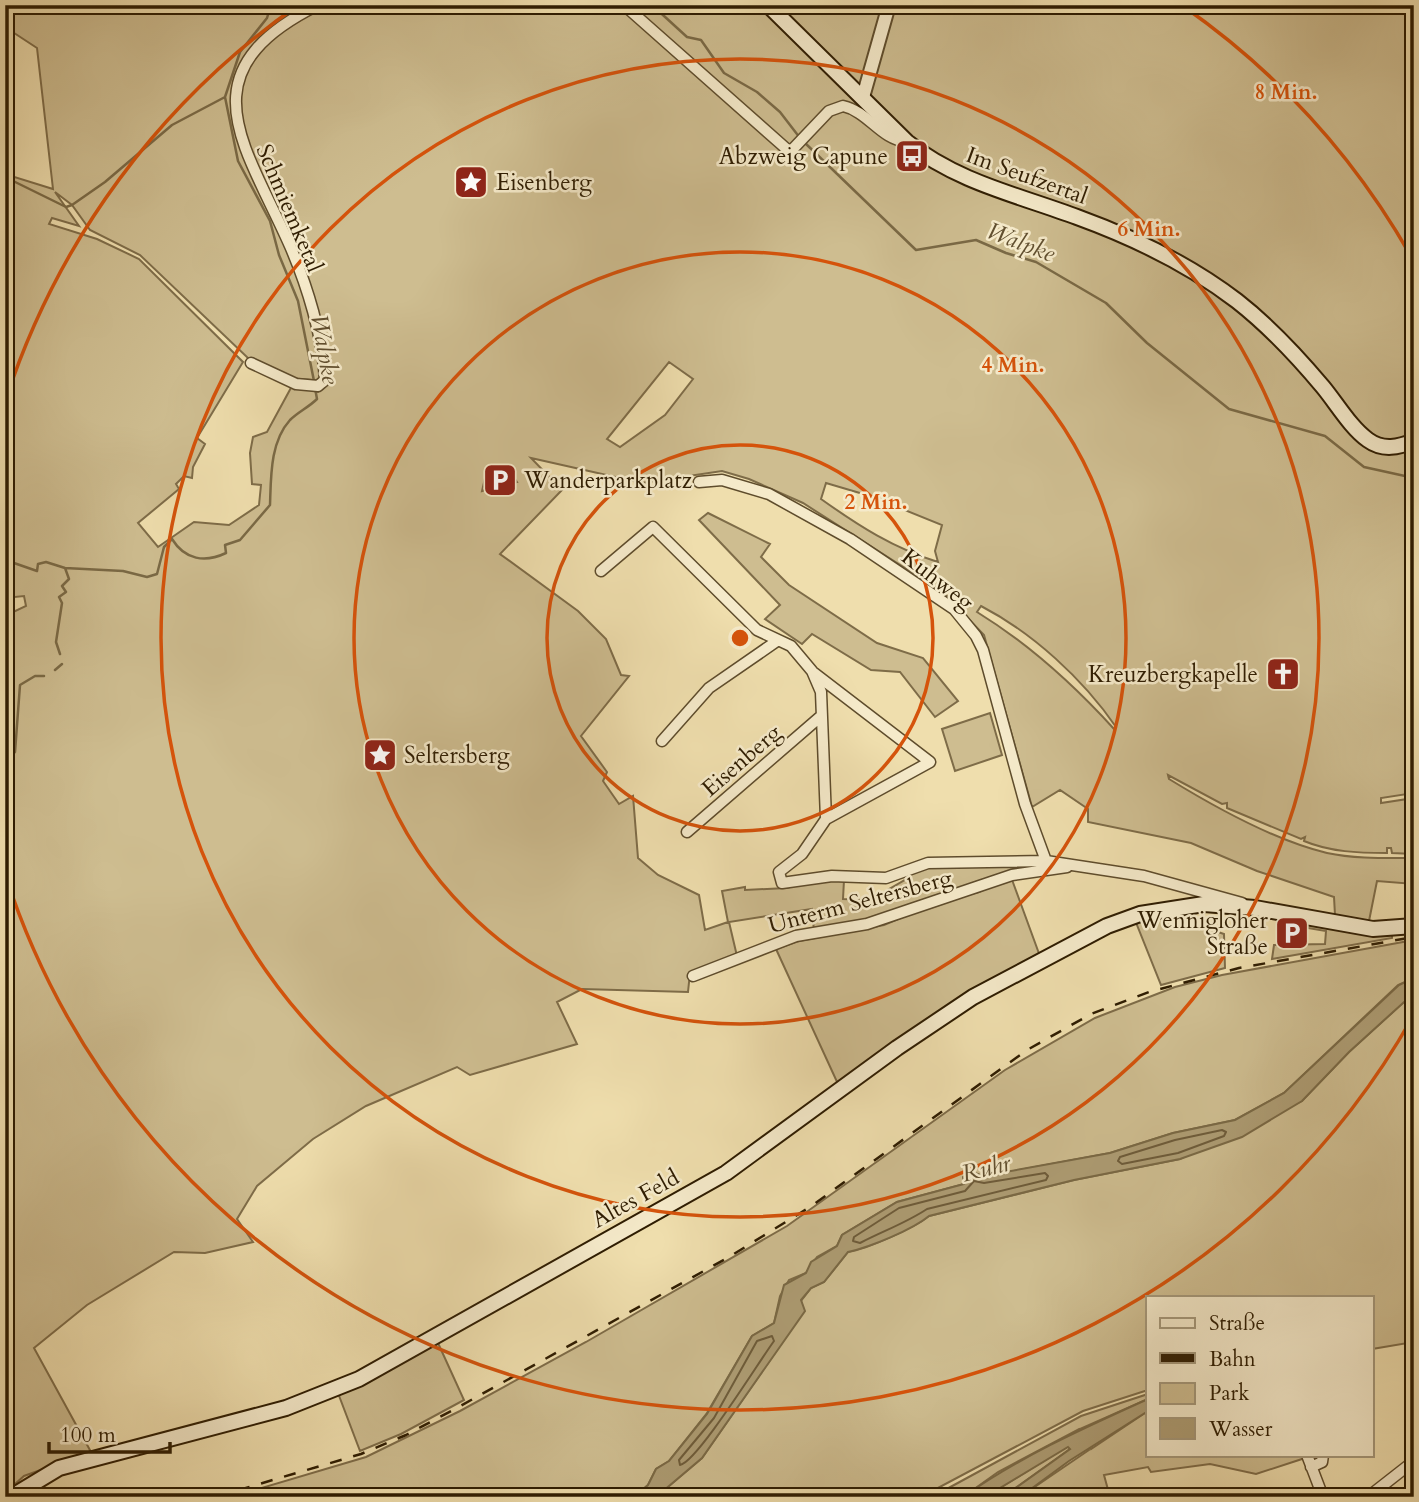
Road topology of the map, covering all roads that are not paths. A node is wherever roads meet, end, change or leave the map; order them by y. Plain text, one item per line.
1 (318, 5) edge
2 (624, 5) edge
3 (768, 5) edge
4 (889, 5) edge
5 (863, 97) junction
6 (907, 142) junction
7 (251, 363) dead end
8 (1414, 441) edge
9 (699, 482) dead end
10 (601, 571) dead end
11 (777, 641) junction
12 (812, 671) junction
13 (820, 717) junction
14 (662, 741) dead end
15 (826, 819) junction
16 (687, 832) dead end
17 (1046, 861) junction
18 (1080, 865) junction
19 (1204, 897) junction
20 (1414, 926) edge
21 (693, 976) dead end
22 (1307, 1456) edge
23 (1324, 1456) edge
24 (1414, 1461) edge
25 (1311, 1467) junction
26 (11, 1497) edge
27 (1323, 1497) edge
28 (1368, 1497) edge

1 - 7 street, Schmiemketal
2 - 6 street
3 - 5 main road, Im Seufzertal
4 - 5 street
5 - 6 main road, Im Seufzertal
6 - 8 main road, Im Seufzertal
9 - 17 street, Kuhweg
10 - 11 street
11 - 12 street
11 - 14 street
12 - 13 street
12 - 15 street
13 - 15 street
13 - 16 street, Eisenberg
15 - 17 street
17 - 18 street
18 - 19 street
18 - 21 street, Unterm Seltersberg
19 - 20 main road, Altes Feld
19 - 26 main road, Altes Feld
22 - 25 street
23 - 25 street
24 - 28 street
25 - 27 street

